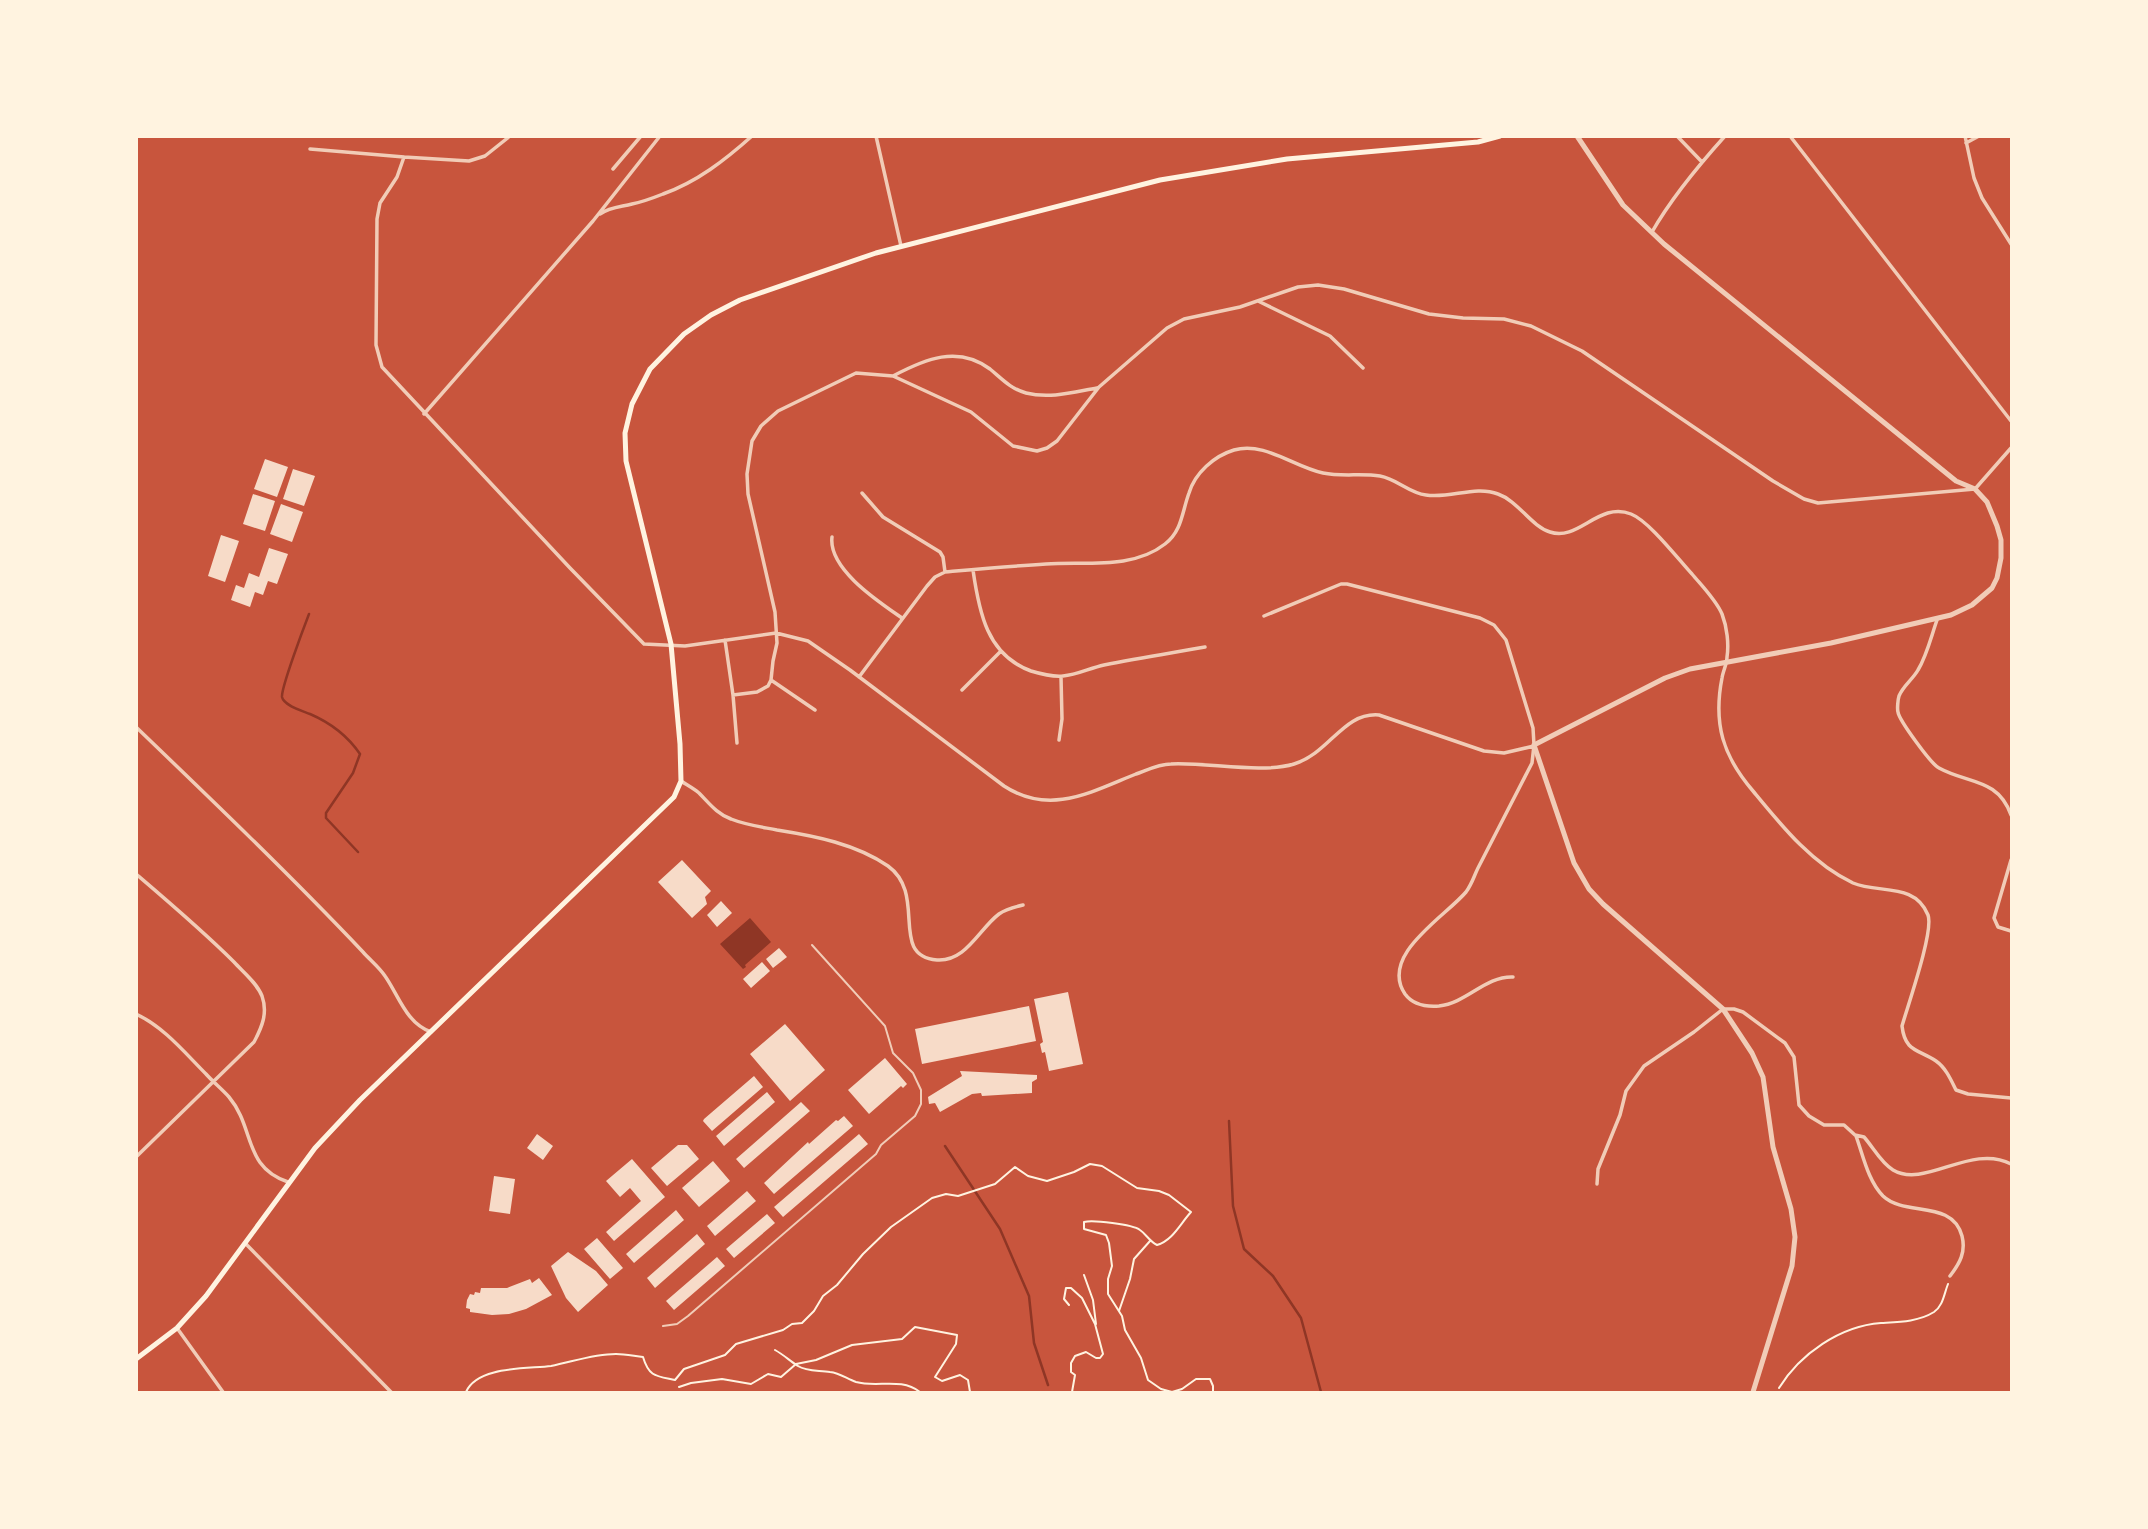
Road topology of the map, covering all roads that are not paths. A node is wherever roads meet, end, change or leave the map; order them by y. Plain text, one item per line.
1 (510, 136) edge
2 (641, 136) edge
3 (660, 136) edge
4 (751, 136) edge
5 (876, 136) edge
6 (1500, 136) edge
7 (1577, 136) edge
8 (1677, 136) edge
9 (1725, 136) edge
10 (1790, 136) edge
11 (1965, 136) edge
12 (1979, 136) edge
13 (1966, 143) junction
14 (310, 149) dead end
15 (404, 157) junction
16 (1702, 162) junction
17 (613, 169) dead end
18 (593, 221) junction
19 (1652, 232) junction
20 (2011, 244) edge
21 (901, 246) junction
22 (1258, 301) junction
23 (1363, 368) dead end
24 (892, 376) junction
25 (1099, 387) junction
26 (424, 414) junction
27 (2011, 421) edge
28 (2011, 448) edge
29 (1975, 489) junction
30 (862, 493) dead end
31 (832, 537) dead end
32 (973, 570) junction
33 (945, 572) junction
34 (1264, 616) dead end
35 (902, 618) junction
36 (1938, 618) junction
37 (776, 633) junction
38 (725, 640) junction
39 (671, 645) junction
40 (1205, 647) dead end
41 (1001, 651) junction
42 (1727, 660) junction
43 (859, 677) junction
44 (1061, 677) junction
45 (771, 680) junction
46 (962, 690) dead end
47 (733, 695) junction
48 (815, 710) dead end
49 (136, 727) edge
50 (1059, 740) dead end
51 (737, 743) dead end
52 (1534, 745) junction
53 (681, 781) junction
54 (2011, 815) edge
55 (2011, 860) edge
56 (136, 874) edge
57 (1023, 905) dead end
58 (2011, 931) edge
59 (812, 945) dead end
60 (1513, 977) dead end
61 (1723, 1009) junction
62 (136, 1014) edge
63 (431, 1032) junction
64 (213, 1082) junction
65 (2011, 1098) edge
66 (1856, 1135) junction
67 (136, 1157) edge
68 (2011, 1164) edge
69 (288, 1182) junction
70 (1597, 1184) dead end
71 (245, 1243) junction
72 (1950, 1276) road end
73 (663, 1326) dead end
74 (177, 1328) junction
75 (136, 1359) edge
76 (223, 1392) edge
77 (391, 1392) edge
78 (1753, 1392) edge

1 - 15 street
2 - 17 street
3 - 18 street
4 - 18 street
5 - 21 street
6 - 21 main road
7 - 19 street
8 - 16 street
9 - 16 street
10 - 27 street
11 - 13 street
12 - 13 street
13 - 20 street
14 - 15 street
15 - 26 street
16 - 19 street
18 - 26 street
19 - 29 street
21 - 39 main road
22 - 23 street
22 - 25 street
22 - 29 street
24 - 25 street
24 - 25 street
24 - 37 street
26 - 39 street
28 - 29 street
29 - 36 street
30 - 33 street
31 - 35 street
32 - 33 street
32 - 41 street
32 - 42 street
33 - 35 street
34 - 52 street
35 - 43 street
36 - 42 street
36 - 54 street
37 - 38 street
37 - 43 street
37 - 45 street
38 - 39 street
38 - 47 street
39 - 53 main road
40 - 44 street
41 - 44 street
41 - 46 street
42 - 52 street
42 - 65 street
43 - 52 street
44 - 50 street
45 - 47 street
45 - 48 street
47 - 51 street
49 - 63 street
52 - 60 street
52 - 61 street
53 - 57 street
53 - 63 main road
55 - 58 street
56 - 64 street
59 - 73 lane
61 - 66 street
61 - 70 street
61 - 78 street
62 - 64 street
63 - 69 main road
64 - 67 street
64 - 69 street
66 - 68 street
66 - 72 street
69 - 71 main road
71 - 74 main road
71 - 77 street
74 - 75 main road
74 - 76 street

